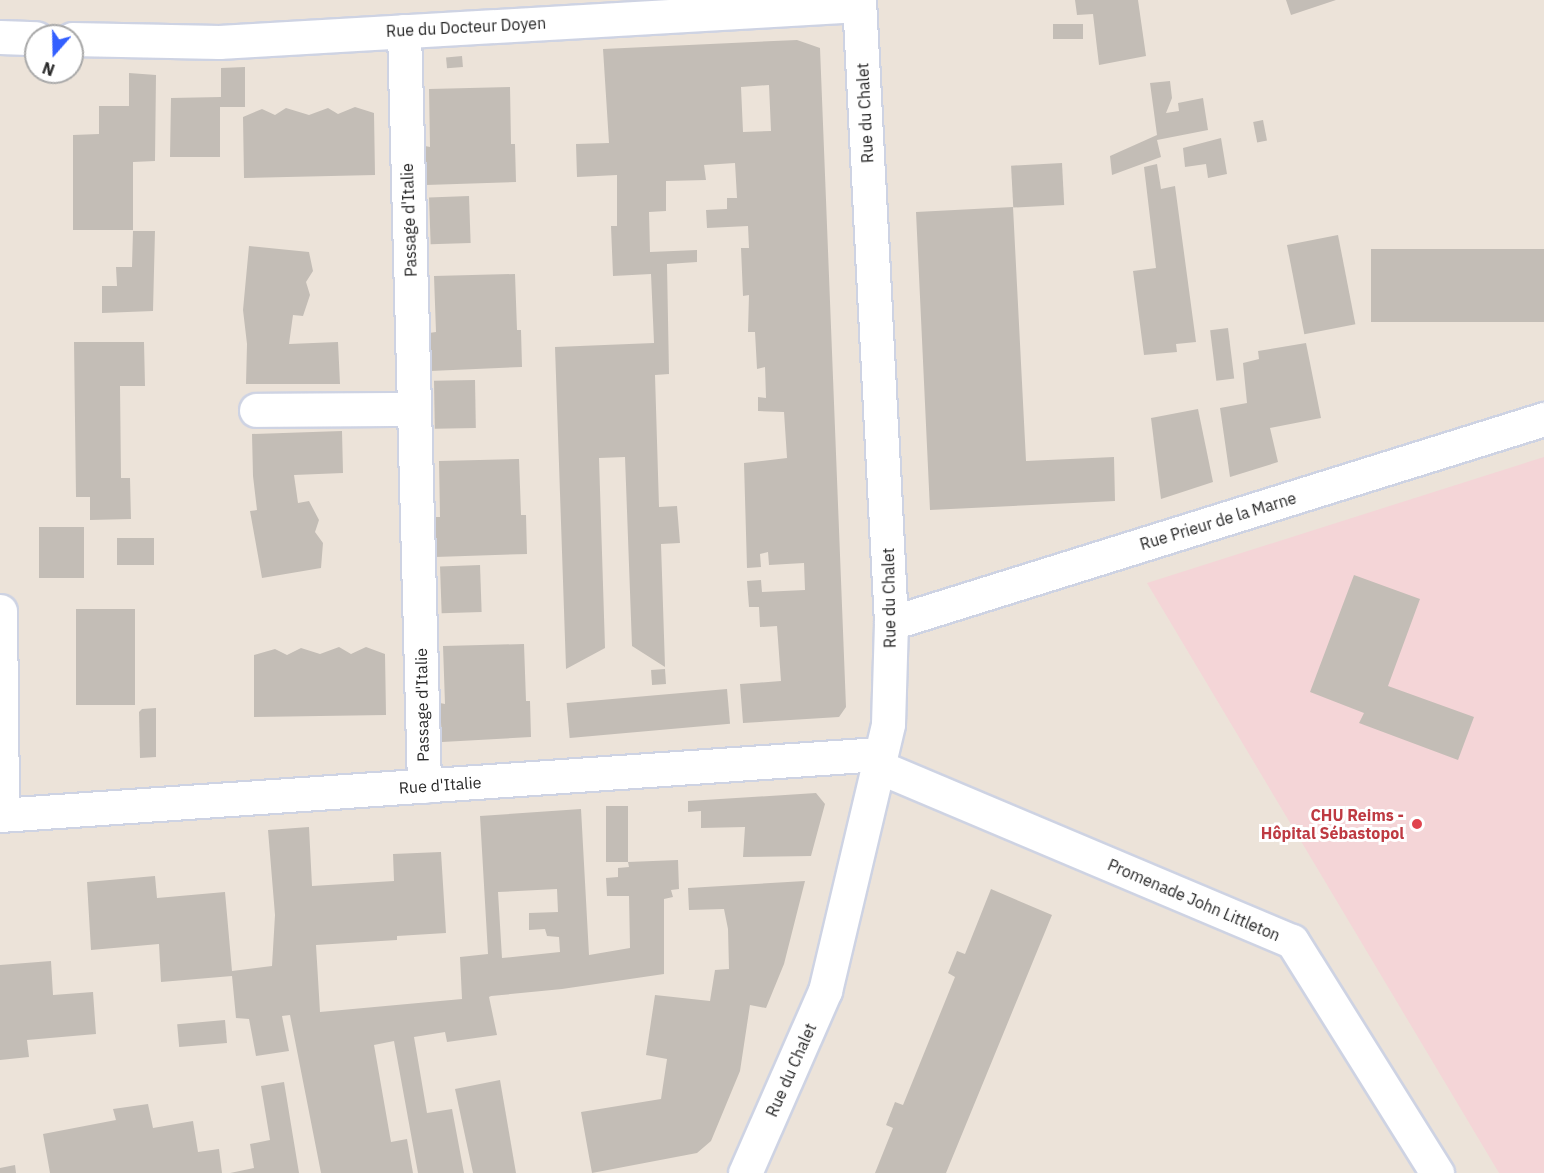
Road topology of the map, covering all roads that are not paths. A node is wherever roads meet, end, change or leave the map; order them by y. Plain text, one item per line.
1 (859, 3) edge
2 (404, 31) junction
3 (0, 37) edge
4 (24, 38) edge
5 (84, 39) edge
6 (414, 409) junction
7 (256, 410) dead end
8 (1544, 419) edge
9 (0, 611) edge
10 (891, 623) junction
11 (879, 760) junction
12 (424, 786) junction
13 (1, 815) edge
14 (1430, 1171) edge
15 (745, 1173) edge

1 - 2 street, Rue du Docteur Doyen
1 - 10 street, Rue du Chalet
2 - 5 street, Rue du Docteur Doyen
2 - 6 street, Passage d'Italie
3 - 4 street
6 - 7 street
6 - 12 street, Passage d'Italie
8 - 10 street, Rue Prieur de la Marne
9 - 13 street
10 - 11 street, Rue du Chalet
11 - 12 street, Rue d'Italie
11 - 14 street, Promenade John Littleton
11 - 15 street, Rue du Chalet
12 - 13 street, Rue d'Italie

